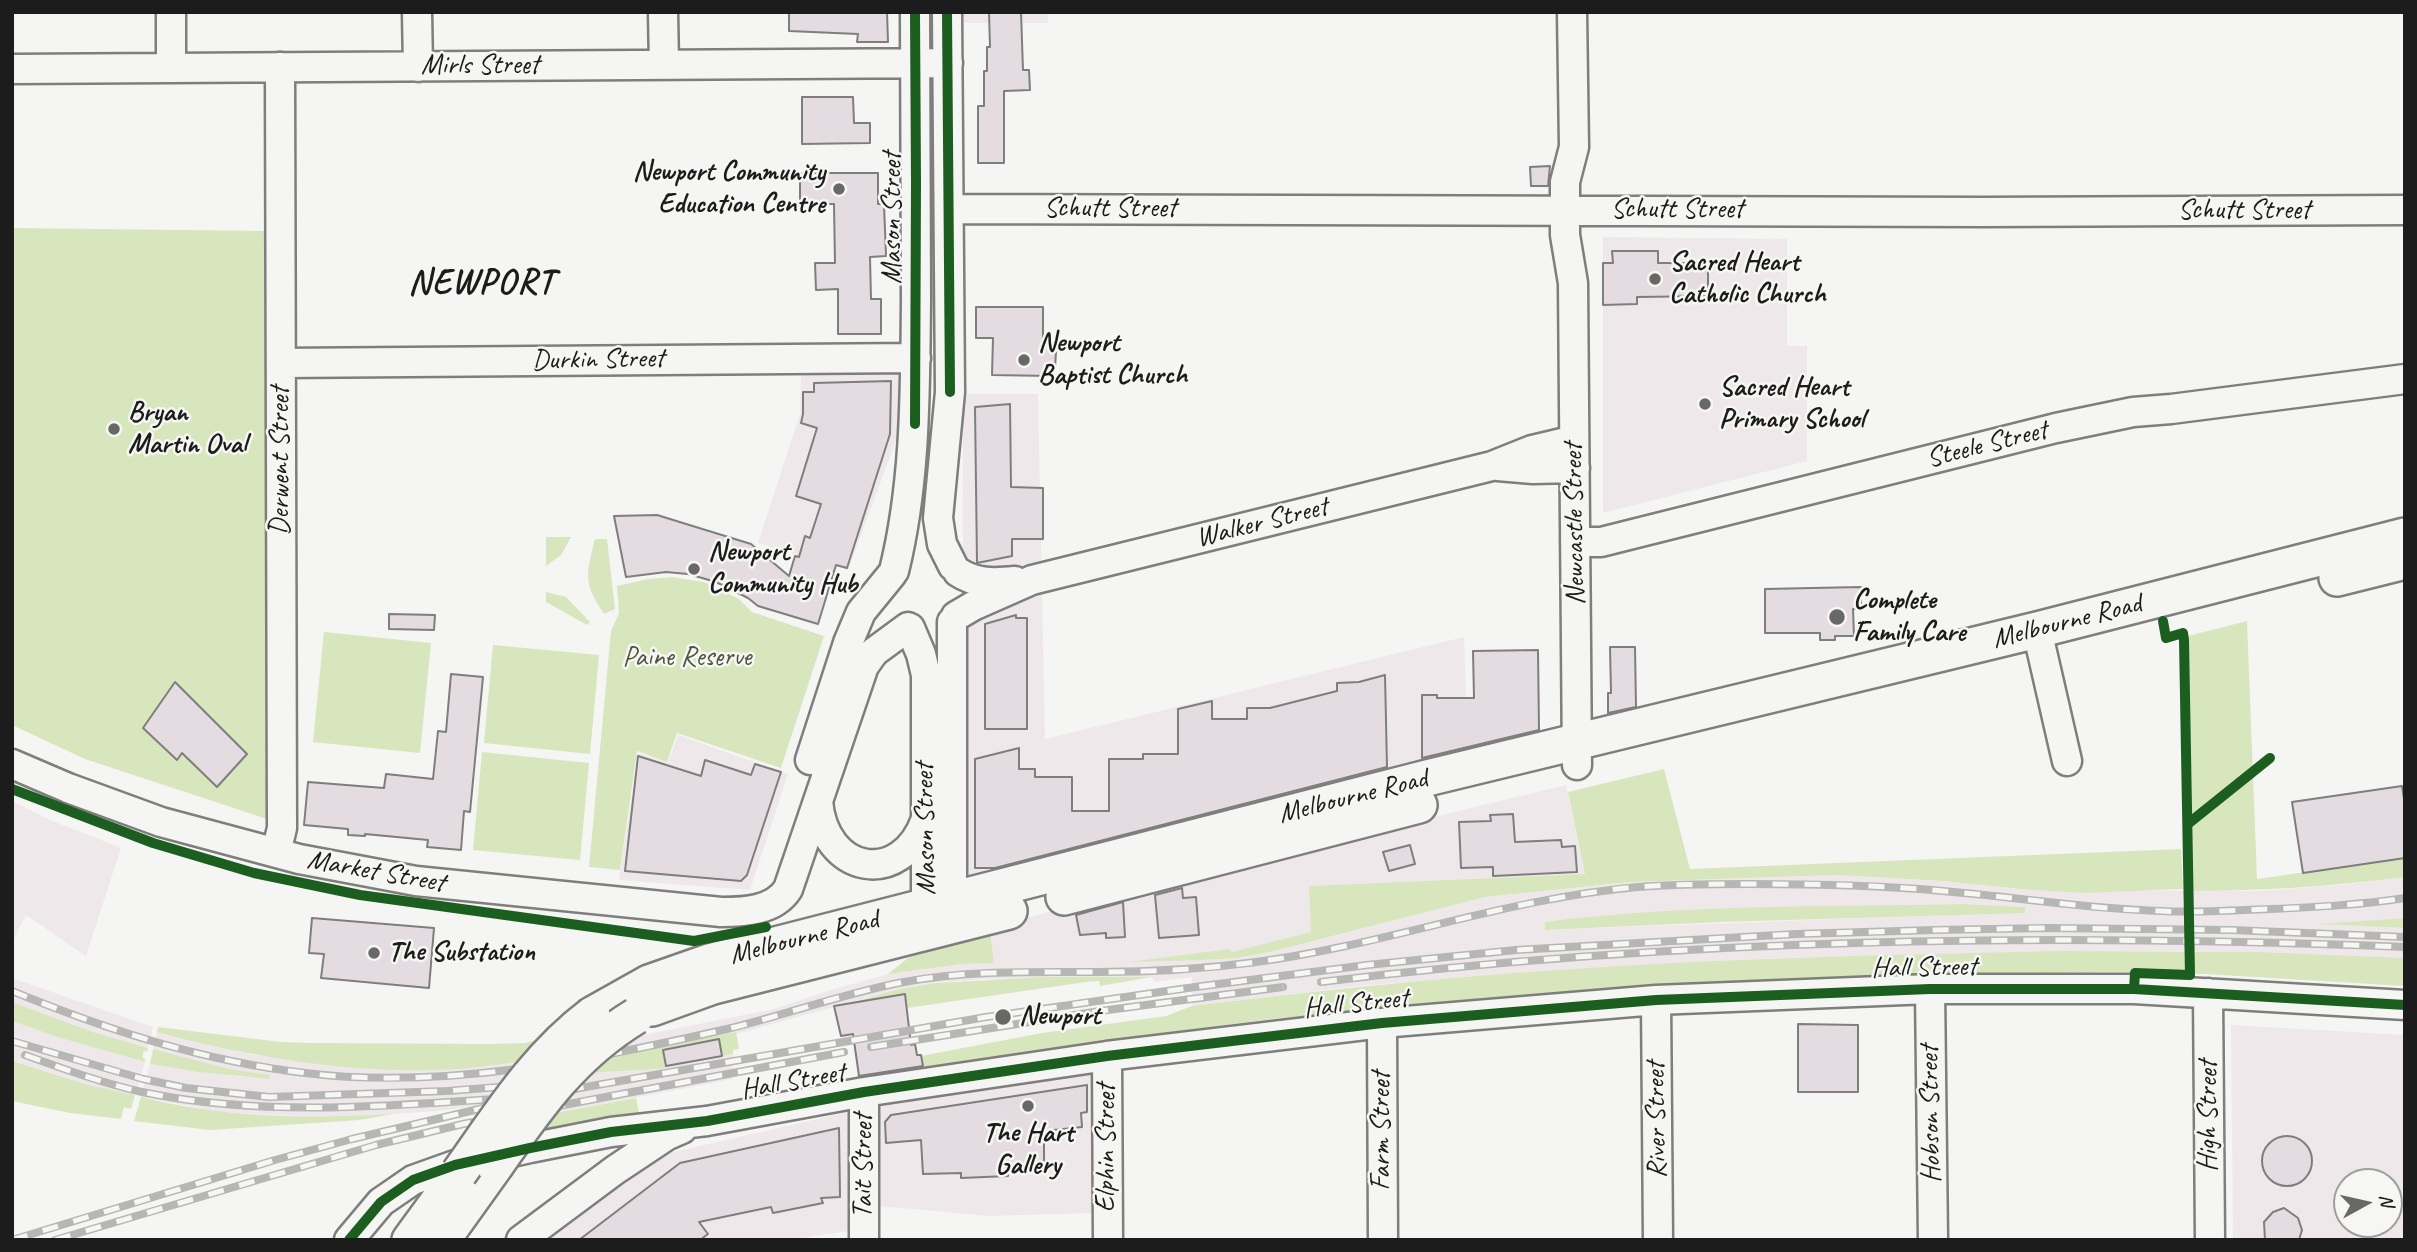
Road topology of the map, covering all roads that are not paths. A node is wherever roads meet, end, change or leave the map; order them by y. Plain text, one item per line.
1 (171, 12) edge
2 (417, 12) edge
3 (663, 12) edge
4 (915, 12) edge
5 (947, 12) edge
6 (1572, 12) edge
7 (915, 63) junction
8 (948, 63) junction
9 (664, 65) junction
10 (418, 66) junction
11 (280, 67) junction
12 (171, 68) junction
13 (12, 69) edge
14 (949, 209) junction
15 (1574, 210) junction
16 (2405, 210) edge
17 (915, 358) junction
18 (281, 363) junction
19 (2405, 379) edge
20 (1574, 440) junction
21 (1492, 466) junction
22 (1575, 468) junction
23 (2405, 536) edge
24 (1575, 542) junction
25 (2405, 561) edge
26 (956, 569) junction
27 (893, 573) junction
28 (1032, 580) junction
29 (954, 619) junction
30 (909, 628) junction
31 (2039, 640) junction
32 (1577, 753) junction
33 (2067, 761) dead end
34 (12, 764) edge
35 (818, 801) junction
36 (926, 819) junction
37 (276, 853) junction
38 (754, 910) junction
39 (940, 912) junction
40 (1930, 989) junction
41 (2208, 993) junction
42 (1656, 1000) junction
43 (2405, 1005) edge
44 (1382, 1023) junction
45 (1107, 1056) junction
46 (864, 1092) junction
47 (707, 1121) junction
48 (592, 1136) junction
49 (608, 1175) junction
50 (349, 1240) edge
51 (410, 1240) edge
52 (442, 1240) edge
53 (520, 1240) edge
54 (864, 1240) edge
55 (1108, 1240) edge
56 (1383, 1240) edge
57 (1658, 1240) edge
58 (1933, 1240) edge
59 (2210, 1240) edge

1 - 12 street
2 - 10 street
3 - 9 street
4 - 7 street, Mason Street
5 - 8 street, Mason Street
6 - 15 street, Newcastle Street
7 - 8 street, Mirls Street
7 - 9 street, Mirls Street
7 - 17 street, Mason Street
8 - 14 street, Mason Street
9 - 10 street, Mirls Street
10 - 11 street, Mirls Street
11 - 12 street, Mirls Street
11 - 18 street, Derwent Street
12 - 13 street, Mirls Street
14 - 15 street, Schutt Street
14 - 26 street, Mason Street
15 - 16 street, Schutt Street
15 - 20 street, Newcastle Street
17 - 18 street, Durkin Street
17 - 27 street, Mason Street
18 - 37 street, Derwent Street
19 - 24 street, Steele Street
20 - 21 street, Walker Street
20 - 22 street, Newcastle Street
21 - 22 street, Walker Street
21 - 28 street, Walker Street
22 - 24 street, Newcastle Street
23 - 31 main road, Melbourne Road
24 - 32 street, Newcastle Street
25 - 31 main road, Melbourne Road
26 - 27 street
26 - 28 street, Walker Street
26 - 29 street
27 - 30 street
27 - 38 street
28 - 29 street, Walker Street
29 - 30 street
29 - 39 street, Mason Street
30 - 35 street, Market Street
30 - 36 street, Mason Street
31 - 32 main road, Melbourne Road
31 - 33 street
32 - 39 main road, Melbourne Road
34 - 37 street, Market Street
35 - 36 street
35 - 38 street, Market Street
36 - 39 street, Mason Street
37 - 38 street, Market Street
39 - 51 main road, Melbourne Road, bridge
39 - 52 main road, Melbourne Road, bridge
40 - 41 street, Hall Street
40 - 42 street, Hall Street
40 - 58 street, Hobson Street
41 - 43 street, Hall Street
41 - 59 street, High Street
42 - 44 street, Hall Street
42 - 57 street, River Street
44 - 45 street, Hall Street
44 - 56 street, Farm Street
45 - 46 street, Hall Street
45 - 55 street, Elphin Street
46 - 47 street, Hall Street
46 - 54 street, Tait Street
47 - 48 street, Hall Street
47 - 49 street, Hall Street
48 - 49 street
48 - 50 street, Hall Street
49 - 53 street, Hall Street

